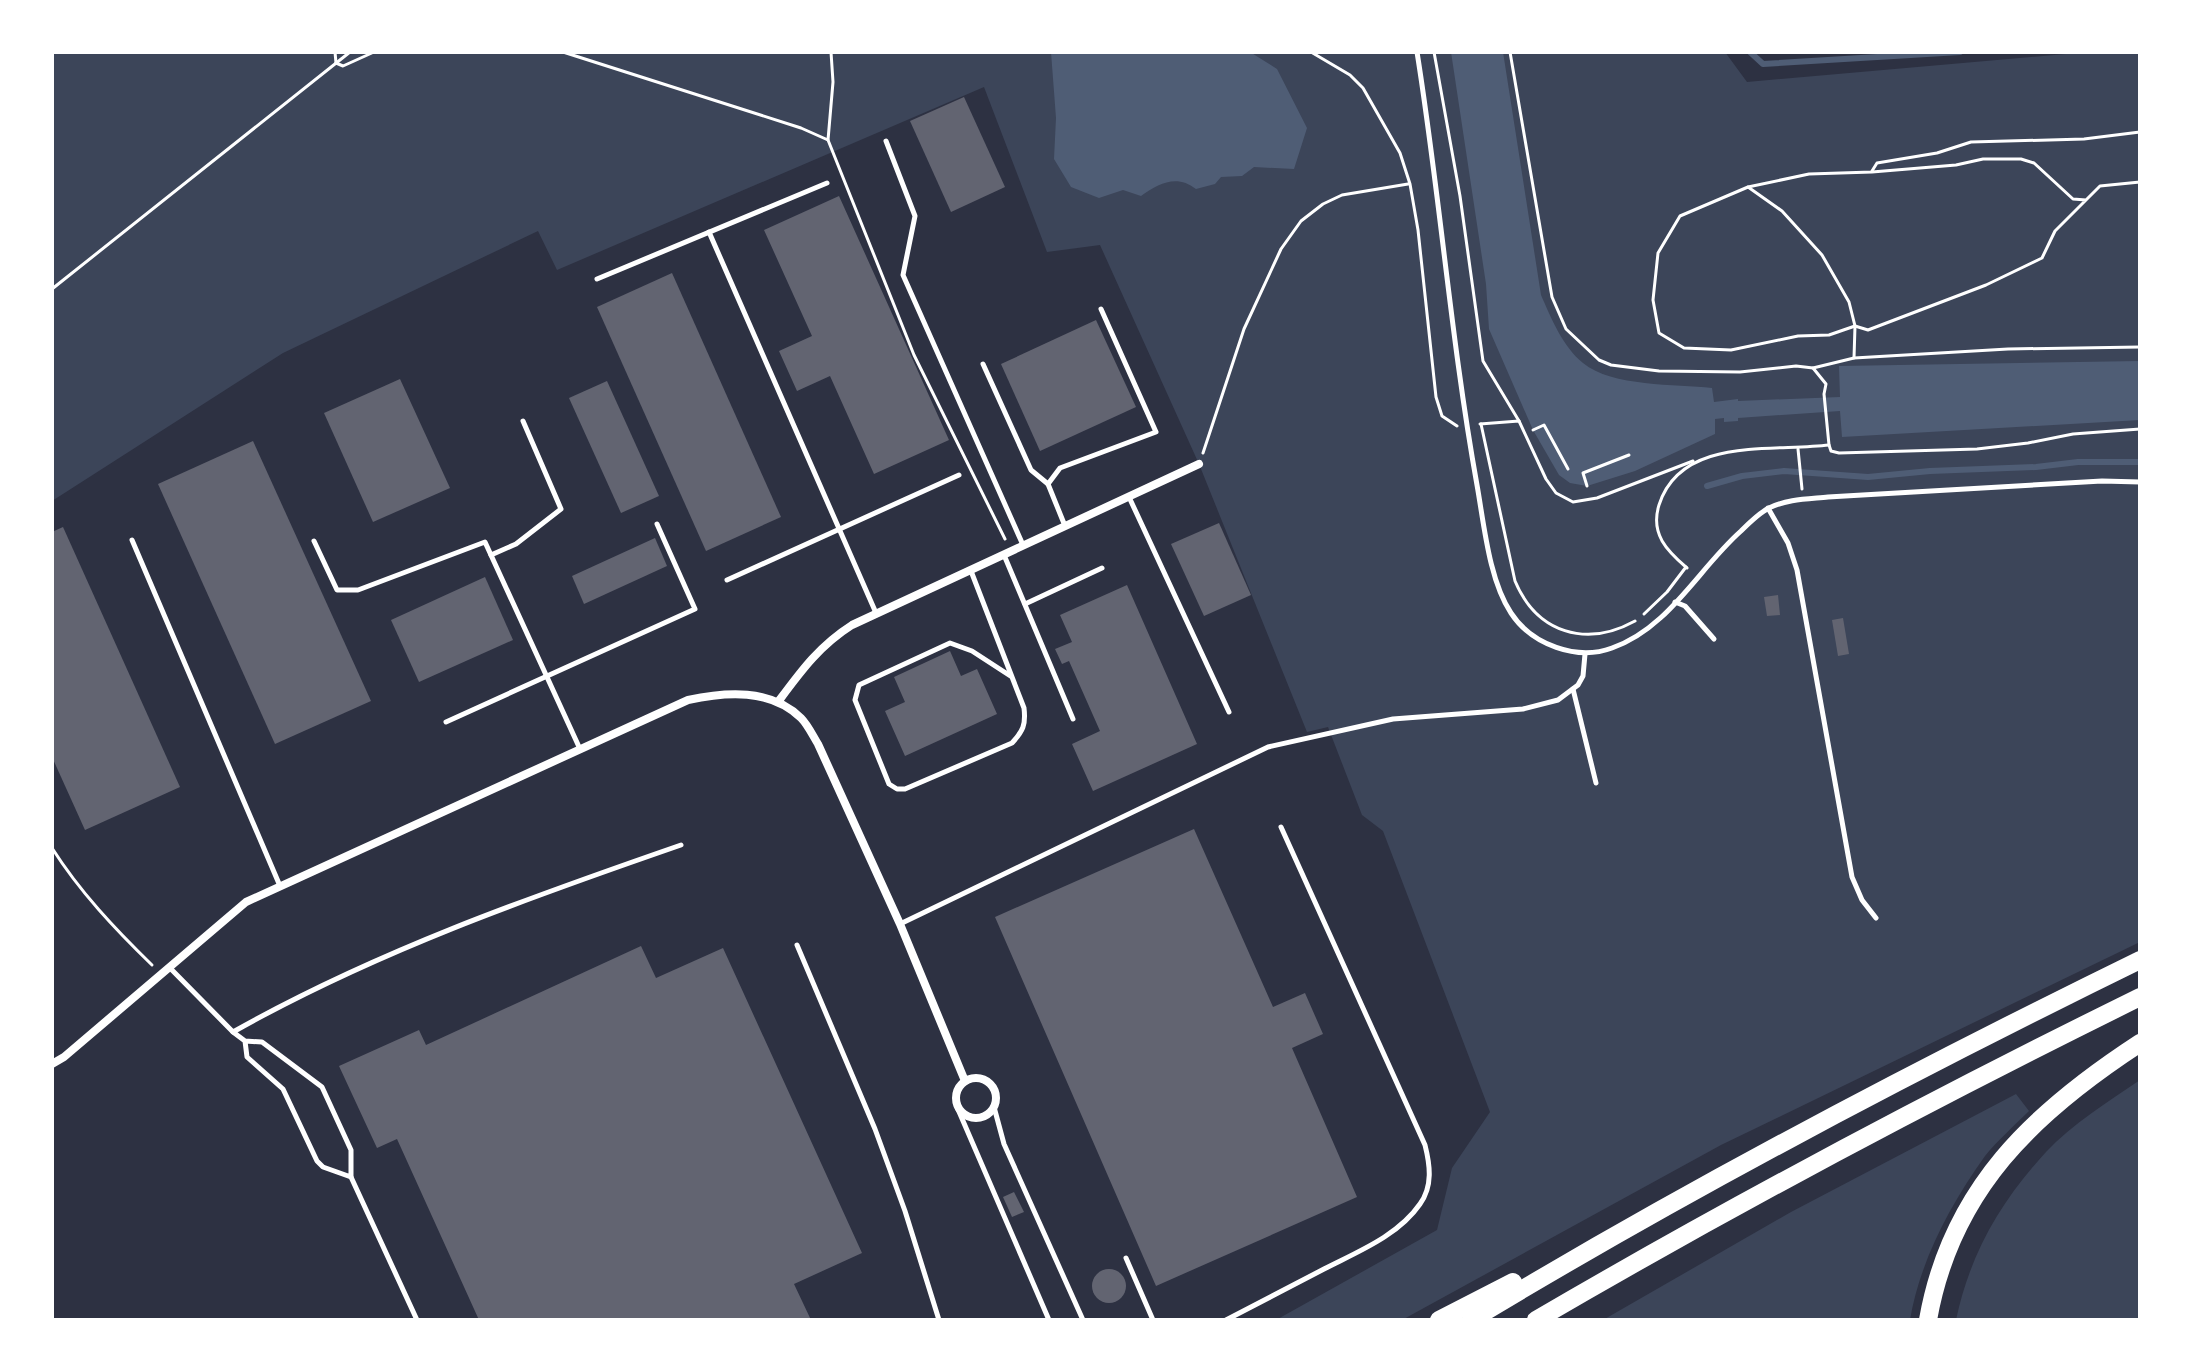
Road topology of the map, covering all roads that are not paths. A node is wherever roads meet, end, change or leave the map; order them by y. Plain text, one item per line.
1 (1417, 52) edge
2 (886, 141) dead end
3 (827, 183) dead end
4 (709, 232) junction
5 (597, 279) dead end
6 (1101, 309) dead end
7 (983, 364) dead end
8 (523, 421) dead end
9 (1199, 464) road end
10 (959, 475) dead end
11 (2140, 482) edge
12 (1048, 484) junction
13 (1129, 497) junction
14 (1768, 508) junction
15 (657, 524) dead end
16 (1065, 526) junction
17 (840, 529) junction
18 (132, 540) dead end
19 (314, 541) dead end
20 (1023, 546) junction
21 (1007, 553) junction
22 (491, 555) junction
23 (1102, 568) dead end
24 (971, 570) junction
25 (727, 580) dead end
26 (1675, 602) junction
27 (1025, 604) junction
28 (877, 614) junction
29 (1714, 639) dead end
30 (1585, 654) junction
31 (547, 676) junction
32 (1012, 677) junction
33 (1573, 689) junction
34 (778, 702) junction
35 (1229, 712) dead end
36 (1073, 719) dead end
37 (446, 722) dead end
38 (581, 749) junction
39 (1596, 783) dead end
40 (1281, 827) dead end
41 (681, 845) dead end
42 (281, 887) junction
43 (1876, 918) dead end
44 (900, 924) junction
45 (797, 945) dead end
46 (2140, 960) edge
47 (170, 968) junction
48 (2140, 997) edge
49 (233, 1032) junction
50 (245, 1041) junction
51 (2140, 1043) edge
52 (52, 1064) edge
53 (965, 1081) junction
54 (957, 1107) junction
55 (994, 1107) junction
56 (1793, 1138) junction
57 (351, 1177) junction
58 (1126, 1258) dead end
59 (417, 1320) edge
60 (939, 1320) edge
61 (1049, 1320) edge
62 (1083, 1320) edge
63 (1153, 1320) edge
64 (1226, 1320) edge
65 (1439, 1320) edge
66 (1471, 1320) edge
67 (1536, 1320) edge
68 (1928, 1320) edge

1 - 30 lane
2 - 20 lane
3 - 4 lane
4 - 5 lane
4 - 17 lane
6 - 12 lane
7 - 12 lane
8 - 22 lane
9 - 13 street
10 - 17 lane
11 - 14 lane
12 - 16 lane
13 - 16 street
13 - 35 lane
14 - 26 lane
14 - 43 lane
15 - 31 lane
16 - 20 street
17 - 25 lane
17 - 28 lane
18 - 42 lane
19 - 22 lane
20 - 21 street
21 - 24 street
21 - 27 lane
22 - 31 lane
23 - 27 lane
24 - 28 street
24 - 32 lane
26 - 29 lane
26 - 30 lane
27 - 36 lane
28 - 34 street
30 - 33 lane
31 - 37 lane
31 - 38 lane
32 - 32 lane
33 - 39 lane
33 - 44 lane
34 - 38 street
34 - 44 street
38 - 42 street
40 - 64 lane
41 - 49 lane
42 - 47 street
44 - 53 street
45 - 60 lane
46 - 56 highway
47 - 49 lane
47 - 52 street
48 - 67 highway
49 - 50 lane
50 - 57 lane
50 - 57 lane
51 - 68 highway
53 - 54 street
53 - 55 street
54 - 55 street
54 - 61 lane
55 - 62 lane
56 - 65 highway
56 - 66 highway
57 - 59 lane
58 - 63 lane

